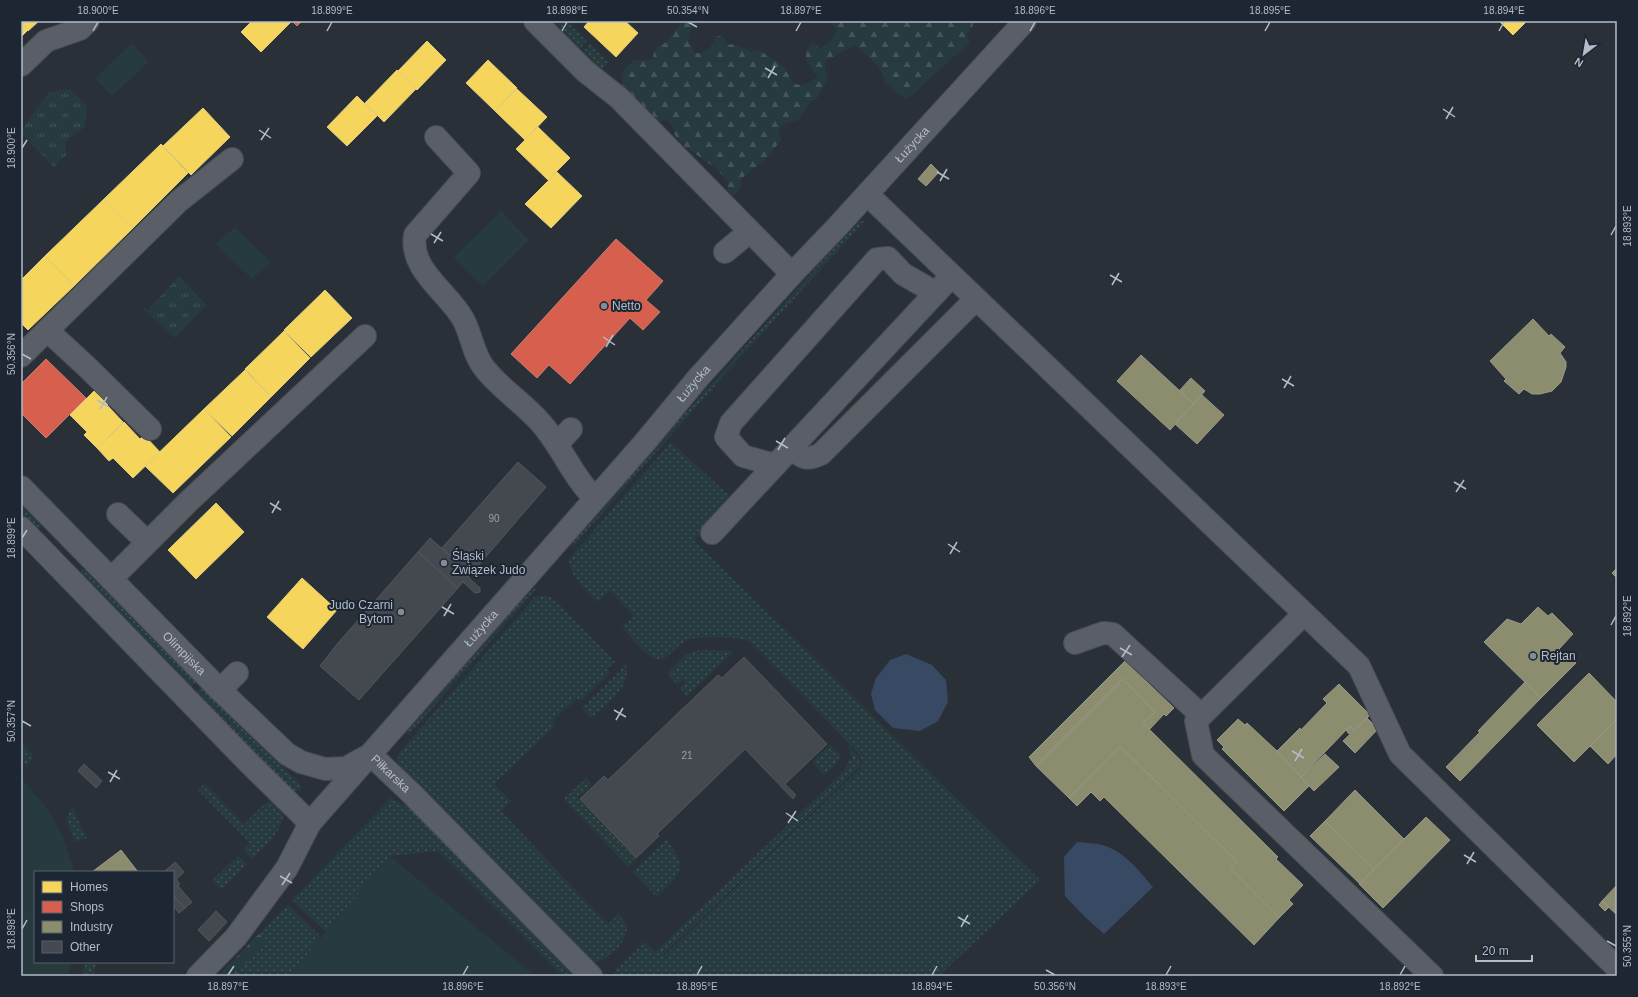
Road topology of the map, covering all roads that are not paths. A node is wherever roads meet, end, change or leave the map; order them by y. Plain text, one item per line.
1 (88, 21) edge
2 (535, 21) edge
3 (1025, 21) edge
4 (21, 65) edge
5 (436, 136) dead end
6 (232, 159) dead end
7 (867, 194) junction
8 (749, 232) junction
9 (725, 252) dead end
10 (792, 274) junction
11 (952, 277) junction
12 (936, 293) junction
13 (976, 299) junction
14 (48, 331) junction
15 (365, 336) dead end
16 (21, 356) edge
17 (150, 429) dead end
18 (790, 449) junction
19 (775, 465) junction
20 (21, 487) edge
21 (595, 498) junction
22 (118, 514) dead end
23 (21, 528) edge
24 (712, 533) dead end
25 (72, 539) junction
26 (148, 542) junction
27 (51, 559) junction
28 (111, 579) junction
29 (1304, 614) junction
30 (1075, 643) dead end
31 (237, 673) dead end
32 (220, 690) junction
33 (1201, 715) junction
34 (371, 755) junction
35 (310, 823) junction
36 (1617, 968) edge
37 (596, 975) edge
38 (198, 976) edge
39 (1432, 976) edge

1 - 4 street
2 - 8 street
3 - 7 street, Łużycka
5 - 21 street
6 - 14 street
7 - 10 street, Łużycka
7 - 11 street
8 - 9 street
8 - 10 street
10 - 21 street, Łużycka
11 - 12 street
11 - 13 street
12 - 18 street
12 - 19 street
13 - 18 street
13 - 29 street
14 - 16 street
14 - 17 street
15 - 26 street
18 - 19 street
19 - 24 street
20 - 25 street, Olimpijska
21 - 34 street, Łużycka
22 - 26 street
23 - 27 street
25 - 27 street
25 - 28 street, Olimpijska
26 - 28 street
27 - 35 street
28 - 32 street, Olimpijska
29 - 33 street
29 - 36 street
30 - 33 street
31 - 32 street
32 - 34 street, Olimpijska
33 - 39 street
34 - 35 street, Piłkarska
34 - 37 street, Piłkarska
35 - 38 street, Piłkarska

